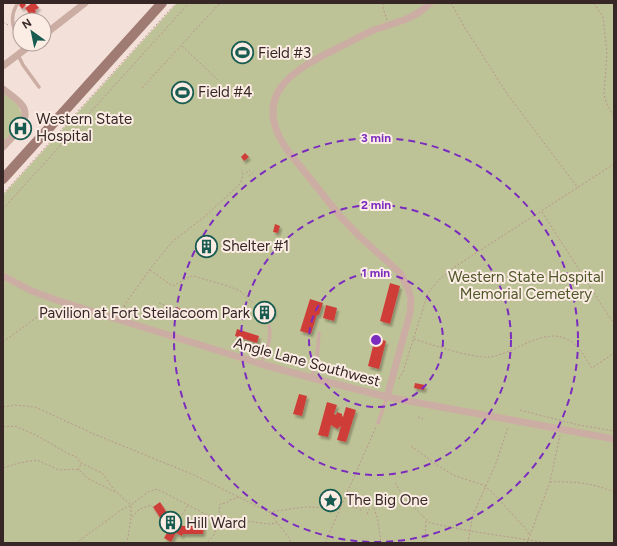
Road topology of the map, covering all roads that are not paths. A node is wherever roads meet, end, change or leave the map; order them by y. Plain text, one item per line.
1 (18, 3) edge
2 (85, 3) edge
3 (162, 3) edge
4 (430, 3) edge
5 (14, 12) edge
6 (52, 29) edge
7 (21, 52) edge
8 (18, 55) junction
9 (3, 66) edge
10 (38, 87) dead end
11 (3, 89) edge
12 (3, 147) edge
13 (3, 179) edge
14 (3, 276) edge
15 (269, 326) dead end
16 (319, 333) dead end
17 (262, 364) junction
18 (312, 378) junction
19 (387, 397) junction
20 (378, 423) road end
21 (614, 439) edge

1 - 5 lane
2 - 6 street
3 - 13 main road
4 - 19 street
7 - 8 street
8 - 9 street
8 - 10 lane
11 - 12 street
14 - 17 street, Angle Lane Southwest
15 - 17 lane
16 - 18 lane
17 - 18 street, Angle Lane Southwest
18 - 19 street, Angle Lane Southwest
19 - 20 lane
19 - 21 street, Angle Lane Southwest

